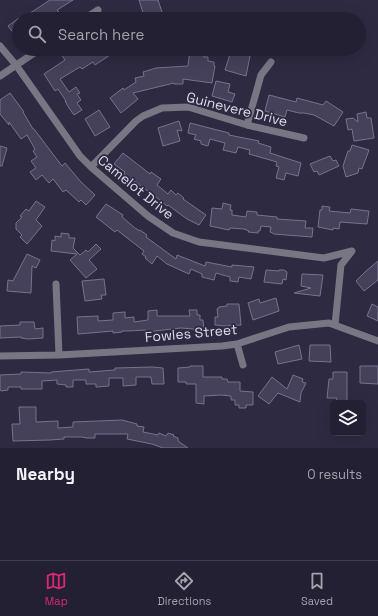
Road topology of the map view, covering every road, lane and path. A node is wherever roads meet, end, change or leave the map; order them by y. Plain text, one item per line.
1 (98, 10) dead end
2 (95, 12) edge
3 (0, 46) edge
4 (30, 56) edge
5 (271, 62) dead end
6 (16, 65) junction
7 (0, 76) edge
8 (246, 124) junction
9 (304, 138) dead end
10 (91, 167) junction
11 (56, 284) dead end
12 (335, 325) junction
13 (378, 342) edge
14 (237, 344) junction
15 (59, 354) junction
16 (0, 356) edge
17 (243, 365) dead end

1 - 2 street
3 - 6 street, Camelot Drive
4 - 6 street
5 - 8 street
6 - 7 street
6 - 10 street, Camelot Drive
8 - 9 street, Guinevere Drive
8 - 10 street, Guinevere Drive
10 - 12 street, Camelot Drive
11 - 15 street
12 - 13 street, Fowles Street
12 - 14 street, Fowles Street
14 - 15 street, Fowles Street
14 - 17 street
15 - 16 street, Fowles Street

